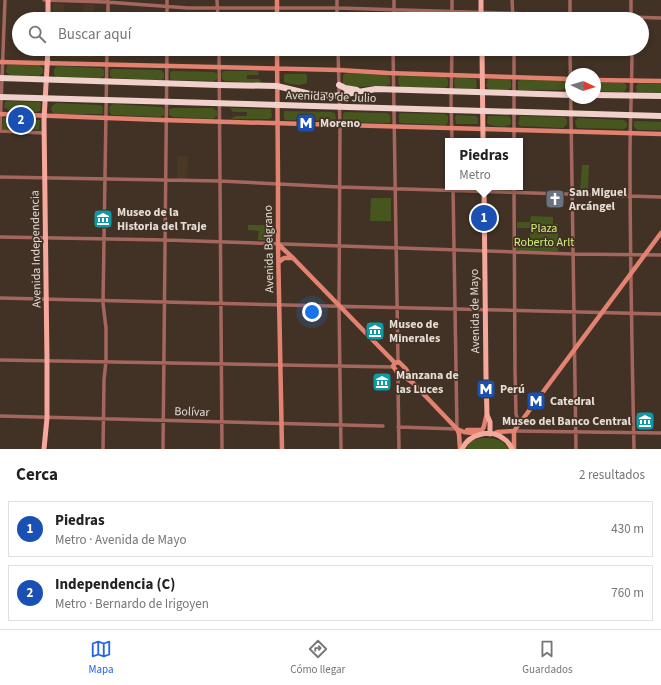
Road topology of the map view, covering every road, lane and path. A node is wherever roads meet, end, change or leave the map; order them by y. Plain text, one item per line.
1 (5, 0) edge
2 (44, 0) edge
3 (48, 0) edge
4 (167, 0) edge
5 (217, 0) edge
6 (277, 0) edge
7 (337, 0) edge
8 (394, 0) edge
9 (452, 0) edge
10 (481, 0) edge
11 (512, 0) edge
12 (570, 0) edge
13 (631, 0) edge
14 (108, 1) edge
15 (167, 6) junction
16 (217, 8) junction
17 (277, 8) junction
18 (337, 8) junction
19 (394, 10) junction
20 (48, 12) edge
21 (108, 12) edge
22 (167, 12) edge
23 (217, 12) edge
24 (277, 12) edge
25 (337, 12) edge
26 (452, 12) joint
27 (481, 12) edge
28 (513, 12) edge
29 (570, 12) edge
30 (631, 12) edge
31 (649, 18) edge
32 (661, 18) edge
33 (48, 56) edge
34 (107, 56) edge
35 (167, 56) edge
36 (219, 56) edge
37 (277, 56) edge
38 (338, 56) edge
39 (394, 56) edge
40 (452, 56) edge
41 (482, 56) edge
42 (514, 56) edge
43 (570, 56) edge
44 (632, 56) edge
45 (1, 62) edge
46 (48, 63) junction
47 (106, 65) junction
48 (167, 67) junction
49 (219, 68) junction
50 (571, 68) edge
51 (277, 70) junction
52 (339, 70) junction
53 (394, 73) junction
54 (451, 75) junction
55 (482, 76) junction
56 (514, 77) junction
57 (1, 78) edge
58 (565, 79) edge
59 (47, 80) junction
60 (601, 80) edge
61 (632, 80) junction
62 (661, 81) edge
63 (107, 82) junction
64 (167, 83) junction
65 (339, 85) junction
66 (219, 86) junction
67 (277, 86) junction
68 (365, 90) junction
69 (394, 90) junction
70 (451, 92) junction
71 (482, 92) junction
72 (515, 93) junction
73 (565, 95) edge
74 (601, 95) edge
75 (339, 96) junction
76 (632, 96) junction
77 (661, 96) edge
78 (1, 97) edge
79 (46, 99) junction
80 (106, 100) junction
81 (166, 103) junction
82 (219, 104) junction
83 (571, 104) edge
84 (278, 106) junction
85 (339, 108) junction
86 (394, 110) junction
87 (451, 111) junction
88 (482, 112) junction
89 (514, 113) junction
90 (1, 114) edge
91 (571, 114) junction
92 (44, 116) junction
93 (631, 116) junction
94 (661, 116) edge
95 (106, 118) junction
96 (166, 120) junction
97 (219, 122) junction
98 (278, 123) junction
99 (340, 125) junction
100 (395, 126) junction
101 (452, 127) junction
102 (482, 128) junction
103 (514, 129) junction
104 (0, 130) edge
105 (571, 131) junction
106 (44, 132) junction
107 (630, 133) junction
108 (661, 134) edge
109 (452, 138) edge
110 (483, 138) edge
111 (514, 138) edge
112 (0, 177) edge
113 (45, 178) junction
114 (105, 179) junction
115 (165, 181) junction
116 (220, 181) junction
117 (278, 184) junction
118 (340, 187) junction
119 (396, 188) junction
120 (445, 189) edge
121 (453, 190) edge
122 (484, 190) edge
123 (494, 190) edge
124 (514, 192) junction
125 (572, 194) junction
126 (630, 196) junction
127 (661, 197) edge
128 (661, 233) edge
129 (0, 237) edge
130 (45, 238) junction
131 (104, 239) junction
132 (166, 240) junction
133 (221, 242) junction
134 (278, 244) junction
135 (340, 246) junction
136 (396, 248) junction
137 (454, 250) junction
138 (484, 251) junction
139 (515, 252) junction
140 (573, 254) junction
141 (631, 254) junction
142 (645, 254) junction
143 (661, 255) edge
144 (293, 258) junction
145 (279, 262) junction
146 (631, 274) junction
147 (0, 298) edge
148 (46, 299) junction
149 (104, 300) junction
150 (166, 302) junction
151 (221, 303) junction
152 (279, 305) junction
153 (339, 306) junction
154 (397, 308) junction
155 (455, 310) junction
156 (485, 310) junction
157 (515, 310) junction
158 (574, 312) junction
159 (602, 312) junction
160 (631, 314) junction
161 (661, 314) edge
162 (574, 350) junction
163 (0, 360) edge
164 (47, 360) junction
165 (106, 361) junction
166 (165, 363) junction
167 (395, 364) junction
168 (222, 365) junction
169 (280, 366) junction
170 (340, 367) junction
171 (406, 369) junction
172 (400, 374) junction
173 (413, 382) junction
174 (487, 415) junction
175 (0, 416) edge
176 (47, 418) junction
177 (104, 420) junction
178 (164, 421) junction
179 (221, 423) junction
180 (282, 424) junction
181 (519, 424) junction
182 (341, 426) junction
183 (383, 426) dead end
184 (398, 427) junction
185 (457, 429) junction
186 (575, 431) junction
187 (514, 432) junction
188 (634, 432) junction
189 (661, 432) edge
190 (480, 434) junction
191 (492, 434) junction
192 (44, 449) edge
193 (103, 449) edge
194 (163, 449) edge
195 (222, 449) edge
196 (282, 449) edge
197 (341, 449) edge
198 (399, 449) edge
199 (461, 449) edge
200 (513, 449) edge
201 (576, 449) edge
202 (634, 449) edge

1 - 45 street
2 - 3 street
3 - 14 street
3 - 20 main road
4 - 15 street
5 - 16 street
6 - 17 street
7 - 18 street
8 - 19 street
9 - 26 street
10 - 27 main road
11 - 28 street
12 - 29 street
13 - 30 street
14 - 15 street
14 - 21 street
15 - 16 street
15 - 22 street
16 - 17 street
16 - 23 street
17 - 18 street
17 - 24 street
18 - 19 street
18 - 25 street
19 - 26 street
31 - 32 street
33 - 46 main road, Avenida Independencia
34 - 47 street
35 - 48 street
36 - 49 street
37 - 51 street, Avenida Belgrano
38 - 52 street
39 - 53 street
40 - 54 street
41 - 55 main road
42 - 56 street
43 - 50 street
44 - 61 street
45 - 46 street
45 - 57 street
46 - 47 street
46 - 59 main road, Avenida Independencia
47 - 48 street
47 - 63 street
48 - 49 street
48 - 64 street
49 - 51 street
49 - 66 street
51 - 52 street
51 - 67 street, Avenida Belgrano
52 - 53 street
52 - 65 street
53 - 54 street
53 - 69 street
54 - 55 street
54 - 70 street
55 - 56 street
55 - 71 main road
56 - 58 street
56 - 72 street
57 - 59 highway, Avenida 9 de Julio
57 - 78 street
59 - 63 highway, Avenida 9 de Julio
59 - 79 main road, Avenida Independencia
60 - 61 street
61 - 62 street
61 - 76 street
63 - 64 highway, Avenida 9 de Julio
63 - 80 street
64 - 66 highway, Avenida 9 de Julio
64 - 81 street
65 - 68 highway
65 - 75 street
66 - 67 highway, Avenida 9 de Julio
66 - 82 street
67 - 75 highway, Avenida 9 de Julio
67 - 84 street, Avenida Belgrano
68 - 69 highway, Avenida 9 de Julio
68 - 75 highway, Avenida 9 de Julio
69 - 70 highway, Avenida 9 de Julio
69 - 86 street
70 - 71 highway, Avenida 9 de Julio
70 - 87 street
71 - 72 highway, Avenida 9 de Julio
71 - 88 main road
72 - 73 highway, Avenida 9 de Julio
72 - 89 street
74 - 76 highway
75 - 85 street
76 - 77 highway
76 - 93 street
78 - 79 highway, Avenida 9 de Julio
78 - 90 street
79 - 80 highway, Avenida 9 de Julio
79 - 92 main road, Avenida Independencia
80 - 81 highway, Avenida 9 de Julio
80 - 95 street
81 - 82 highway, Avenida 9 de Julio
81 - 96 street
82 - 84 highway, Avenida 9 de Julio
82 - 97 street
83 - 91 street
84 - 85 highway, Avenida 9 de Julio
84 - 98 street, Avenida Belgrano
85 - 86 highway, Avenida 9 de Julio
85 - 99 street
86 - 87 highway, Avenida 9 de Julio
86 - 100 street
87 - 88 highway, Avenida 9 de Julio
87 - 101 street
88 - 89 highway, Avenida 9 de Julio
88 - 102 main road
89 - 91 highway, Avenida 9 de Julio
89 - 103 street
90 - 92 street
90 - 104 street
91 - 93 highway, Avenida 9 de Julio
91 - 105 street
92 - 95 street
92 - 106 main road, Avenida Independencia
93 - 94 highway, Avenida 9 de Julio
93 - 107 street
95 - 96 street
95 - 114 street
96 - 97 street
96 - 115 street
97 - 98 street
97 - 116 street
98 - 99 street
98 - 117 street, Avenida Belgrano
99 - 100 street
99 - 118 street
100 - 101 street
100 - 119 street
101 - 102 street
101 - 109 street
102 - 103 street
102 - 110 main road
103 - 105 street
103 - 111 street
104 - 106 street
105 - 107 street
105 - 125 street
106 - 113 main road, Avenida Independencia
107 - 108 street
107 - 126 street
112 - 113 street
113 - 114 street
113 - 130 main road, Avenida Independencia
114 - 115 street
114 - 131 street
115 - 116 street
115 - 132 street
116 - 117 street
116 - 133 street
117 - 118 street
117 - 134 street, Avenida Belgrano
118 - 119 street
118 - 135 street
119 - 120 street
119 - 136 street
121 - 137 street
122 - 138 main road, Avenida de Mayo
123 - 124 street
124 - 125 street
124 - 139 street
125 - 126 street
125 - 140 street
126 - 127 street
126 - 141 street
128 - 142 street
129 - 130 street
130 - 131 street
130 - 148 main road, Avenida Independencia
131 - 132 street
131 - 149 street
132 - 133 street
132 - 150 street
133 - 134 street
133 - 151 street
134 - 135 street
134 - 144 street
134 - 145 street, Avenida Belgrano
135 - 136 street
135 - 153 street
136 - 137 street
136 - 154 street
137 - 138 street
137 - 155 street
138 - 139 street
138 - 156 main road, Avenida de Mayo
139 - 140 street
139 - 157 street
140 - 141 street
140 - 158 street
141 - 142 street
141 - 146 street
142 - 143 street
142 - 146 street
144 - 145 street
144 - 153 street
145 - 152 street, Avenida Belgrano
146 - 159 street
146 - 160 street
147 - 148 street
148 - 149 street
148 - 164 main road, Avenida Independencia
149 - 150 street
149 - 165 street
150 - 151 street
150 - 166 street
151 - 152 street
151 - 168 street
152 - 153 street
152 - 169 street, Avenida Belgrano
153 - 154 street
153 - 167 street
153 - 170 street
154 - 155 street
154 - 167 street
155 - 156 street
155 - 185 street
156 - 157 street
156 - 174 main road, Avenida de Mayo
157 - 158 street
157 - 181 street
158 - 159 street
158 - 162 street
159 - 160 street
159 - 162 street
160 - 161 street
160 - 188 street
162 - 181 street
162 - 186 street
163 - 164 street
164 - 165 street
164 - 176 main road, Avenida Independencia
165 - 166 street
165 - 177 street
166 - 168 street
166 - 178 street
167 - 170 street
167 - 171 street
167 - 172 street
168 - 169 street
168 - 179 street
169 - 170 street
169 - 180 street, Avenida Belgrano
170 - 182 street
171 - 172 street
171 - 173 street
172 - 173 street
172 - 184 street
173 - 185 street
174 - 185 street
174 - 191 main road, Avenida de Mayo
175 - 176 street, Bolívar
176 - 177 street, Bolívar
176 - 192 main road, Avenida Independencia
177 - 178 street, Bolívar
177 - 193 street
178 - 179 street, Bolívar
178 - 194 street
179 - 180 street, Bolívar
179 - 195 street
180 - 182 street, Bolívar
180 - 196 street, Avenida Belgrano
181 - 187 street
182 - 183 street, Bolívar
182 - 197 street
184 - 185 street
184 - 198 street
185 - 190 street
185 - 199 street
186 - 187 street
186 - 188 street
186 - 201 street
187 - 191 street
187 - 200 street
188 - 189 street
188 - 202 street
190 - 191 main road
190 - 199 main road
191 - 200 main road

